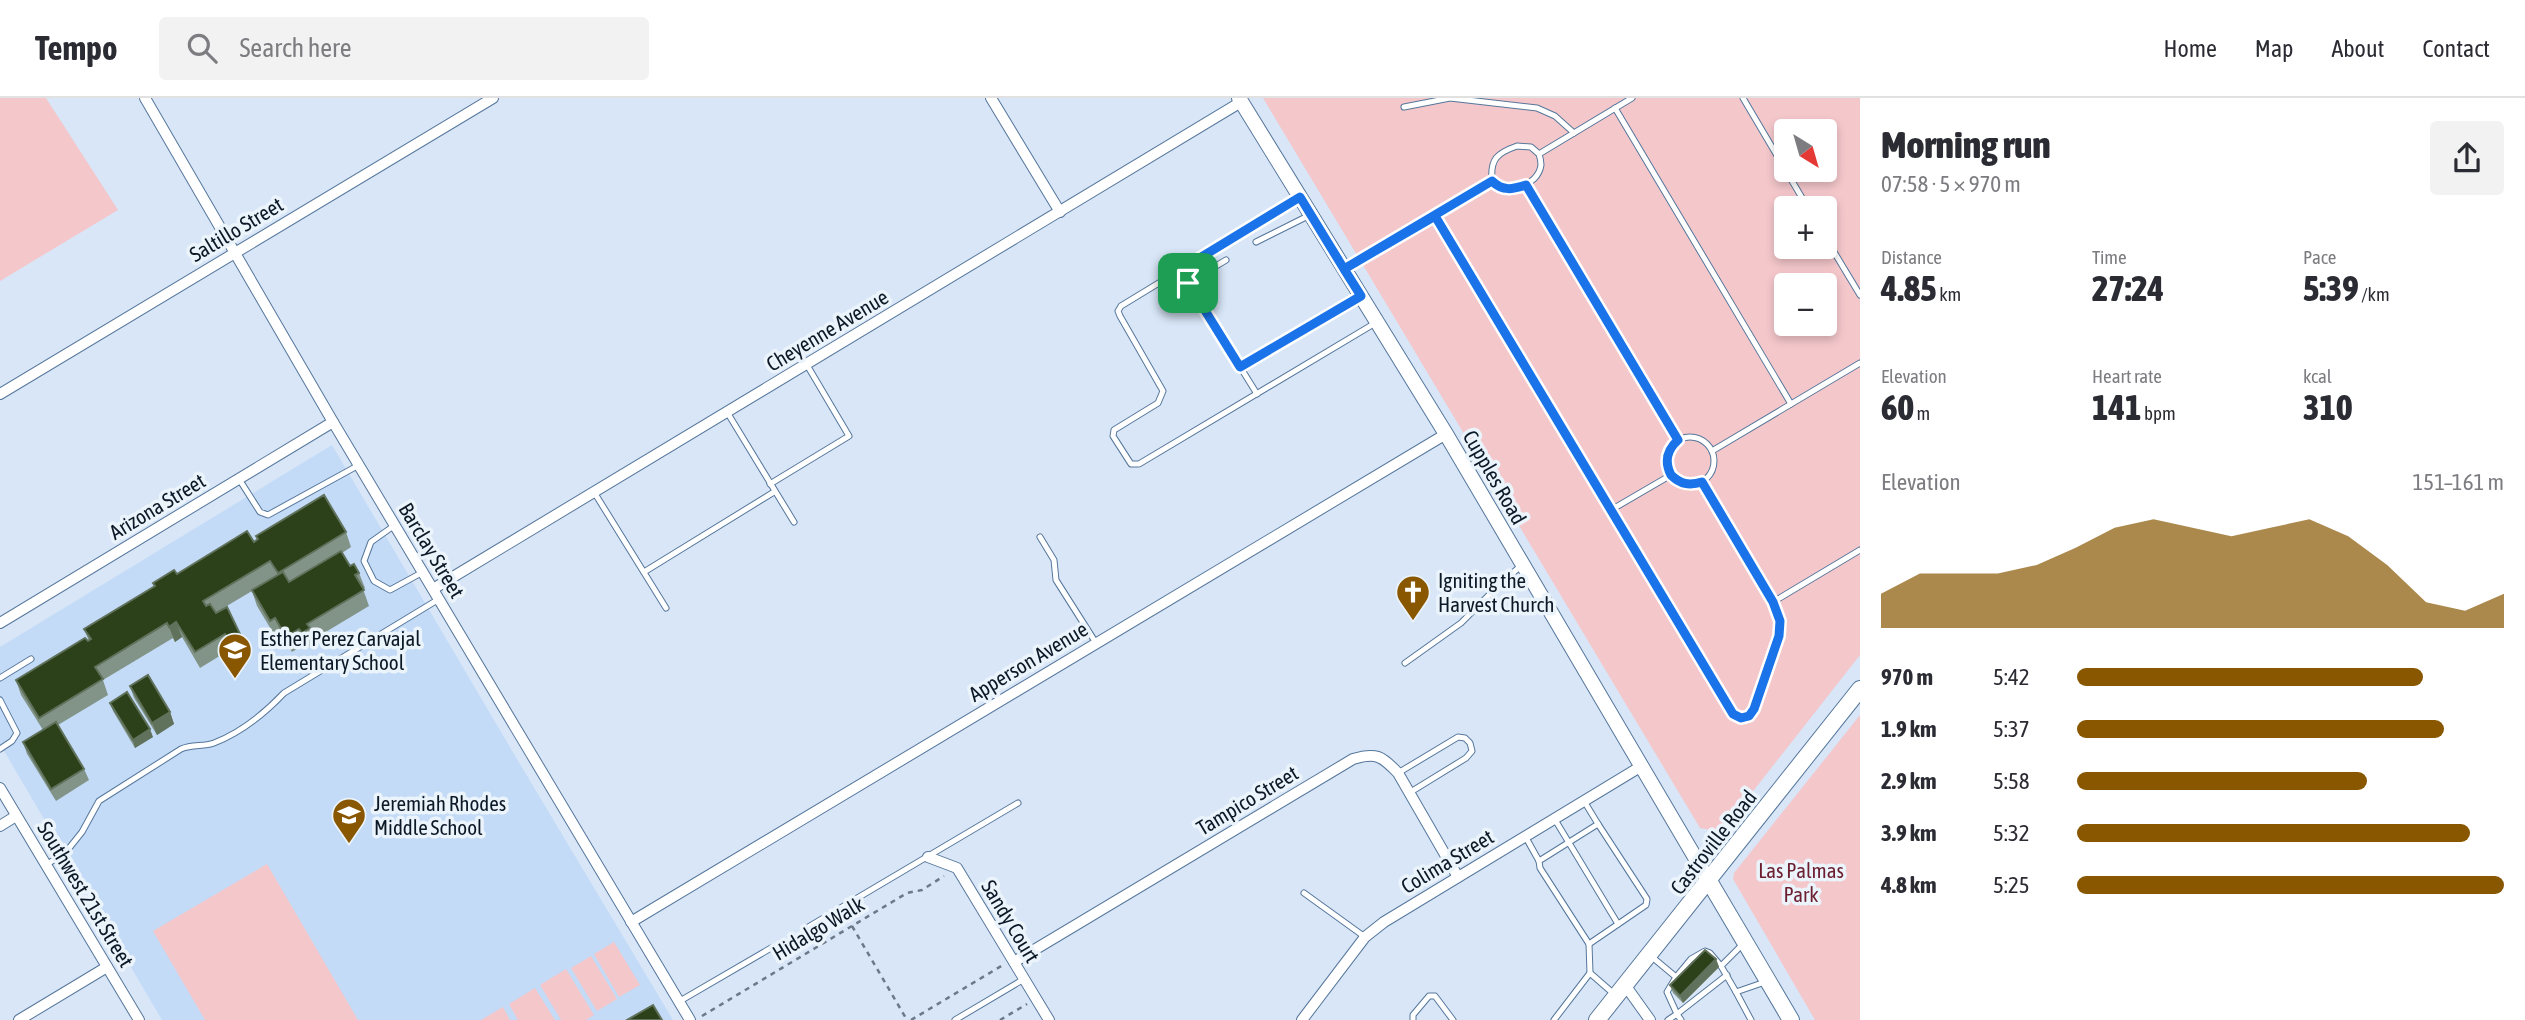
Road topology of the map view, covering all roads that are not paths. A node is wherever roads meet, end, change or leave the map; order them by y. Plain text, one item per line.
1 (145, 98) edge
2 (493, 98) edge
3 (991, 98) edge
4 (1632, 98) edge
5 (1743, 98) edge
6 (1240, 100) edge
7 (1404, 107) dead end
8 (1615, 108) junction
9 (1574, 133) junction
10 (1539, 154) junction
11 (1492, 181) junction
12 (1526, 185) junction
13 (1801, 196) edge
14 (1300, 197) junction
15 (1060, 212) junction
16 (1311, 215) junction
17 (1435, 216) junction
18 (1256, 242) dead end
19 (236, 252) junction
20 (1837, 257) edge
21 (1226, 261) dead end
22 (1344, 269) junction
23 (1180, 270) junction
24 (1188, 283) junction
25 (1860, 295) edge
26 (1361, 296) junction
27 (1377, 322) junction
28 (1860, 363) edge
29 (807, 365) junction
30 (1240, 367) junction
31 (0, 394) edge
32 (1256, 394) junction
33 (1791, 404) junction
34 (727, 412) junction
35 (333, 422) junction
36 (1446, 434) junction
37 (1678, 440) junction
38 (1712, 451) junction
39 (359, 465) junction
40 (1671, 475) junction
41 (239, 479) junction
42 (1702, 482) junction
43 (770, 484) junction
44 (594, 492) junction
45 (774, 492) junction
46 (1611, 510) junction
47 (794, 523) dead end
48 (395, 525) junction
49 (1041, 537) dead end
50 (1860, 550) edge
51 (1522, 565) junction
52 (423, 572) junction
53 (644, 572) junction
54 (436, 594) junction
55 (1773, 602) junction
56 (666, 608) dead end
57 (0, 623) edge
58 (1096, 643) junction
59 (31, 659) dead end
60 (1405, 663) dead end
61 (0, 678) edge
62 (1860, 689) edge
63 (0, 700) edge
64 (0, 749) edge
65 (1640, 767) junction
66 (1398, 773) junction
67 (0, 788) edge
68 (1409, 793) junction
69 (1584, 800) junction
70 (1018, 803) dead end
71 (16, 816) junction
72 (1554, 818) junction
73 (1598, 824) junction
74 (0, 826) edge
75 (1525, 836) junction
76 (1569, 843) junction
77 (928, 857) junction
78 (1539, 861) junction
79 (46, 865) junction
80 (1458, 877) junction
81 (1709, 881) junction
82 (1304, 893) dead end
83 (631, 922) junction
84 (1618, 924) junction
85 (805, 929) dead end
86 (1365, 937) junction
87 (1745, 943) junction
88 (1589, 944) junction
89 (771, 948) dead end
90 (1650, 955) junction
91 (1013, 961) junction
92 (1688, 962) junction
93 (1721, 966) junction
94 (107, 967) junction
95 (1696, 970) edge
96 (1590, 973) junction
97 (1727, 975) junction
98 (1676, 977) junction
99 (1024, 979) junction
100 (1706, 980) edge
101 (1768, 981) junction
102 (1683, 983) edge
103 (1713, 986) junction
104 (1621, 991) junction
105 (1736, 992) junction
106 (678, 1002) junction
107 (1679, 1017) edge
108 (19, 1020) edge
109 (139, 1020) edge
110 (690, 1020) edge
111 (955, 1020) edge
112 (1049, 1020) edge
113 (1302, 1020) edge
114 (1413, 1020) edge
115 (1453, 1020) edge
116 (1554, 1020) edge
117 (1597, 1020) edge
118 (1650, 1020) edge
119 (1668, 1020) edge
120 (1751, 1020) edge
121 (1791, 1020) edge

1 - 19 street, Barclay Street
2 - 19 street, Saltillo Street
3 - 15 street
4 - 8 lane
5 - 13 lane
6 - 14 street, Cupples Road
6 - 15 street, Cheyenne Avenue
7 - 9 lane
8 - 9 lane
8 - 33 lane
9 - 10 lane
10 - 11 lane
10 - 12 lane
11 - 12 lane
11 - 17 lane
12 - 37 lane
14 - 16 street, Cupples Road
14 - 23 lane
15 - 29 street, Cheyenne Avenue
16 - 18 lane
16 - 22 street, Cupples Road
17 - 22 lane
17 - 46 lane
19 - 31 street, Saltillo Street
19 - 35 street, Barclay Street
20 - 25 lane
21 - 24 lane
22 - 26 street, Cupples Road
23 - 24 lane
23 - 32 lane
24 - 30 lane
26 - 27 street, Cupples Road
26 - 30 lane
27 - 32 lane
27 - 36 street, Cupples Road
28 - 33 lane
29 - 34 street, Cheyenne Avenue
29 - 43 lane
30 - 32 lane
33 - 38 lane
34 - 43 lane
34 - 44 street, Cheyenne Avenue
35 - 39 street, Barclay Street
35 - 41 street, Arizona Street
36 - 51 street, Cupples Road
36 - 58 street, Apperson Avenue
37 - 38 lane
37 - 40 lane
38 - 42 lane
39 - 41 lane
39 - 48 street, Barclay Street
40 - 42 lane
40 - 46 lane
41 - 57 street, Arizona Street
42 - 55 lane
43 - 45 lane
44 - 53 lane
44 - 54 street, Cheyenne Avenue
45 - 47 lane
45 - 53 lane
46 - 55 lane
48 - 52 street, Barclay Street
48 - 52 lane
49 - 58 lane
50 - 55 lane
51 - 60 lane
51 - 65 street, Cupples Road
52 - 54 street, Barclay Street
53 - 56 lane
54 - 79 lane
54 - 83 street, Barclay Street
58 - 83 street, Apperson Avenue
59 - 61 lane
62 - 81 main road, Castroville Road
63 - 64 lane
65 - 69 street, Colima Street
65 - 81 street, Cupples Road
66 - 68 street, Tampico Street
66 - 68 lane
66 - 91 street, Tampico Street
67 - 71 street, Southwest 21st Street
68 - 80 street, Tampico Street
69 - 72 street, Colima Street
69 - 73 lane
70 - 77 lane
71 - 74 street
71 - 79 street, Southwest 21st Street
72 - 75 street, Colima Street
72 - 76 lane
73 - 76 lane
73 - 84 lane
75 - 78 lane
75 - 80 street, Colima Street
76 - 78 lane
76 - 84 lane
77 - 85 lane
77 - 91 street, Sandy Court
78 - 88 lane
79 - 94 street, Southwest 21st Street
80 - 86 street, Colima Street
81 - 87 main road
81 - 90 main road, Castroville Road
82 - 86 lane
83 - 106 street, Barclay Street
84 - 88 lane
86 - 113 street, Colima Street
87 - 93 lane
87 - 101 main road
88 - 96 lane
89 - 106 lane
90 - 98 lane
90 - 104 main road, Castroville Road
91 - 99 street, Sandy Court
92 - 93 lane
92 - 95 lane
92 - 98 lane
93 - 97 lane
94 - 108 street
94 - 109 street, Southwest 21st Street
96 - 104 lane
96 - 116 lane
97 - 103 lane
97 - 105 lane
98 - 102 lane
98 - 107 lane
99 - 111 lane
99 - 112 street, Sandy Court
100 - 103 lane
101 - 105 lane
101 - 121 main road
103 - 107 lane
104 - 117 main road, Castroville Road
104 - 118 street
105 - 120 lane
106 - 110 street, Barclay Street
107 - 119 lane
114 - 115 lane

